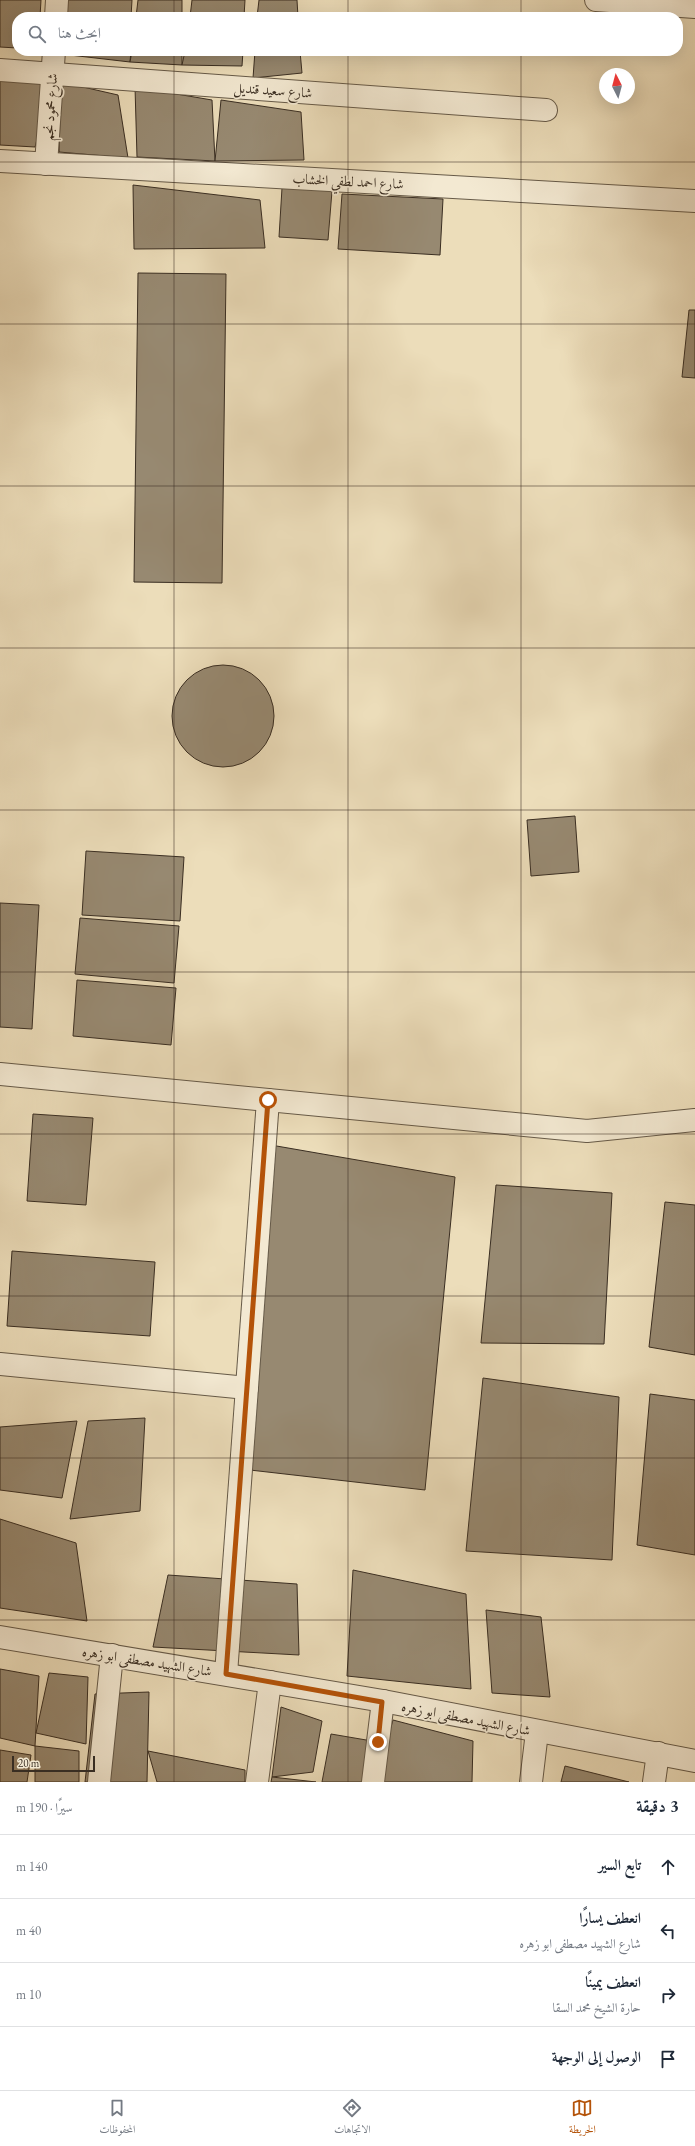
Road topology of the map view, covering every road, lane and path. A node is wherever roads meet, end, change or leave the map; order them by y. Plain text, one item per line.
1 (57, 0) edge
2 (596, 0) edge
3 (695, 7) edge
4 (56, 12) edge
5 (54, 56) edge
6 (0, 70) edge
7 (53, 74) junction
8 (546, 110) dead end
9 (0, 161) edge
10 (46, 164) junction
11 (695, 201) edge
12 (0, 1074) edge
13 (268, 1100) junction
14 (695, 1120) edge
15 (0, 1364) edge
16 (247, 1388) junction
17 (0, 1637) edge
18 (112, 1655) junction
19 (226, 1674) junction
20 (270, 1682) junction
21 (382, 1702) junction
22 (537, 1732) junction
23 (658, 1753) junction
24 (695, 1760) edge
25 (99, 1782) edge
26 (257, 1782) edge
27 (372, 1782) edge
28 (531, 1782) edge
29 (654, 1782) edge

1 - 4 street
2 - 3 street
5 - 7 street, شارع محمود نجم
6 - 7 street, شارع سعيد قنديل
7 - 8 street, شارع سعيد قنديل
7 - 10 street, شارع محمود نجم
9 - 10 street, شارع احمد لطفي الخشاب
10 - 11 street, شارع احمد لطفي الخشاب
12 - 13 street
13 - 14 street
13 - 16 street
15 - 16 street
16 - 19 street
17 - 18 street, شارع الشهيد مصطفى ابو زهره
18 - 19 street, شارع الشهيد مصطفى ابو زهره
18 - 25 street
19 - 20 street, شارع الشهيد مصطفى ابو زهره
20 - 21 street, شارع الشهيد مصطفى ابو زهره
20 - 26 street
21 - 22 street, شارع الشهيد مصطفى ابو زهره
21 - 27 street
22 - 23 street, شارع الشهيد مصطفى ابو زهره
22 - 28 street
23 - 24 street, شارع الشهيد مصطفى ابو زهره
23 - 29 street

